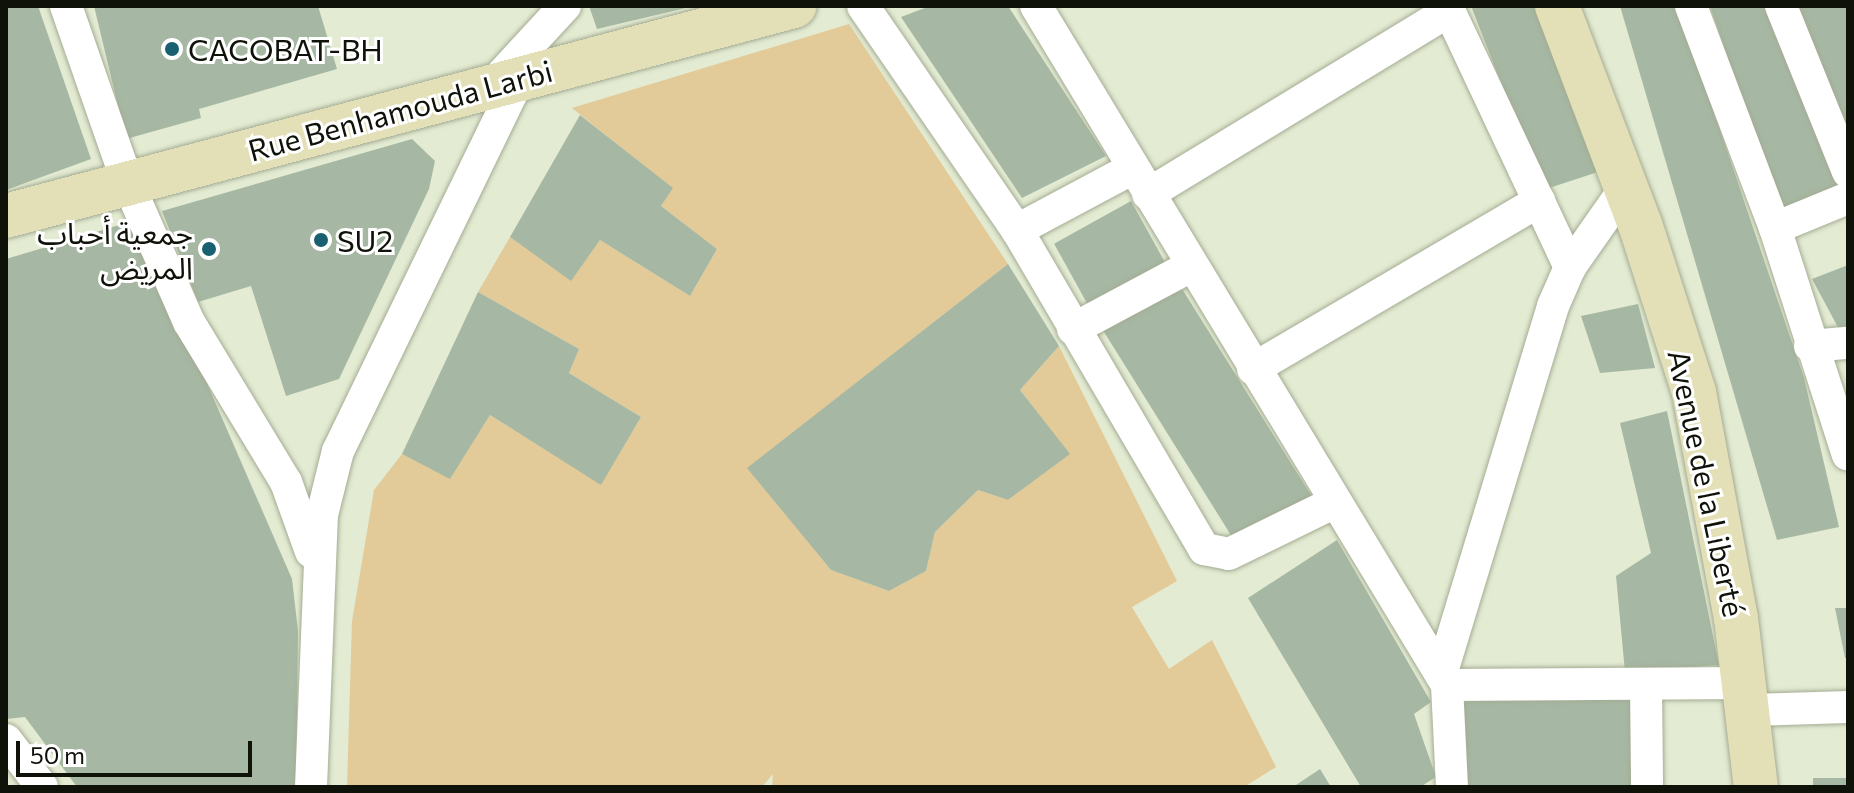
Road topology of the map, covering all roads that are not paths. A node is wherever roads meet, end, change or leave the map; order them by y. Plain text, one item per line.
1 (66, 6) edge
2 (565, 6) edge
3 (794, 6) edge
4 (863, 6) edge
5 (1036, 6) edge
6 (1557, 6) edge
7 (1587, 6) edge
8 (1691, 6) edge
9 (1781, 6) edge
10 (1448, 9) edge
11 (506, 82) junction
12 (1848, 172) edge
13 (127, 181) junction
14 (1140, 181) junction
15 (1626, 187) junction
16 (1848, 198) edge
17 (1539, 201) junction
18 (6, 216) edge
19 (1775, 228) junction
20 (1017, 230) junction
21 (1191, 266) junction
22 (1570, 267) junction
23 (1073, 329) junction
24 (1848, 343) edge
25 (1810, 346) junction
26 (1253, 369) junction
27 (1848, 455) edge
28 (1335, 502) junction
29 (318, 578) junction
30 (1444, 680) junction
31 (1646, 684) junction
32 (1758, 701) junction
33 (1848, 707) edge
34 (6, 740) edge
35 (42, 787) edge
36 (311, 787) edge
37 (1452, 787) edge
38 (1647, 787) edge
39 (1756, 787) edge
40 (1779, 787) edge

1 - 13 street
2 - 11 street
3 - 11 street, Rue Benhamouda Larbi
4 - 20 street
5 - 14 street
6 - 15 street, Avenue de la Liberté
7 - 32 street, Avenue de la Liberté
8 - 19 street
9 - 12 street
10 - 14 street
10 - 17 street
11 - 13 street, Rue Benhamouda Larbi
11 - 29 street
13 - 18 street, Rue Benhamouda Larbi
13 - 29 street
14 - 20 street
14 - 21 street
15 - 22 street
15 - 32 street, Avenue de la Liberté
16 - 19 street
17 - 22 street
17 - 26 street
19 - 25 street
20 - 23 street
21 - 23 street
21 - 26 street
22 - 30 street
23 - 28 street
24 - 25 street
25 - 27 street
26 - 28 street
28 - 30 street
29 - 36 street
30 - 31 street
30 - 37 street
31 - 32 street
31 - 38 street
32 - 33 street
32 - 39 street, Avenue de la Liberté
32 - 40 street, Avenue de la Liberté
34 - 35 street

